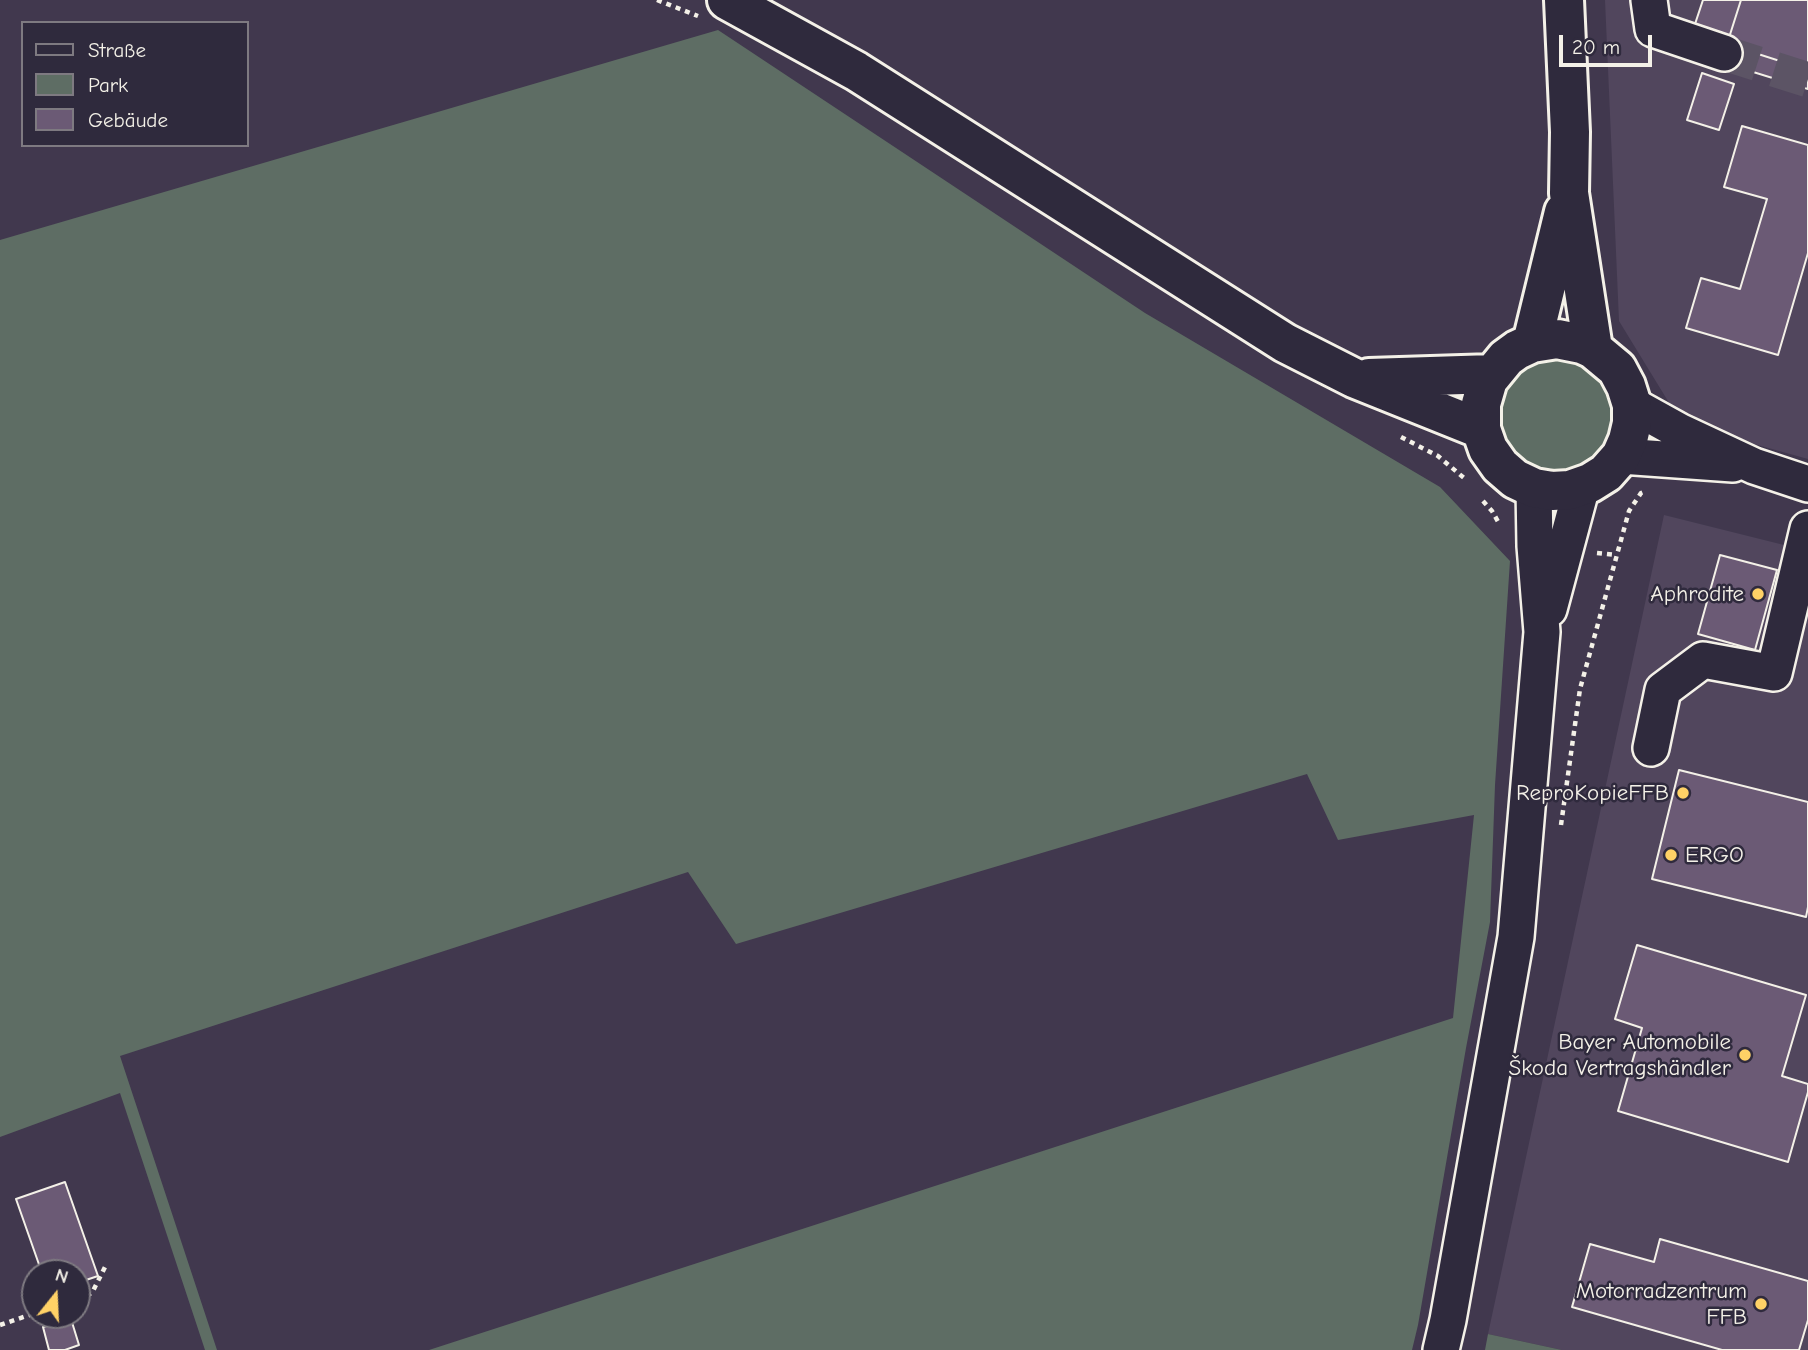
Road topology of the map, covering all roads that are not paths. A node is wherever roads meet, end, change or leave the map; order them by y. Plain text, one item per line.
1 (727, 0) edge
2 (1564, 0) edge
3 (1649, 0) edge
4 (1724, 52) tunnel mouth
5 (1569, 193) junction
6 (1532, 343) junction
7 (1593, 349) junction
8 (1493, 373) junction
9 (1354, 378) junction
10 (1632, 405) junction
11 (1481, 429) junction
12 (1621, 456) junction
13 (1754, 466) junction
14 (1808, 484) edge
15 (1582, 486) junction
16 (1534, 488) junction
17 (1808, 529) edge
18 (1542, 632) junction
19 (1651, 748) dead end
20 (1441, 1350) edge

1 - 9 main road
2 - 5 main road
3 - 4 street
5 - 6 main road
5 - 7 main road
6 - 7 main road
6 - 8 main road
7 - 10 main road
8 - 9 main road
8 - 11 main road
9 - 11 main road
10 - 12 main road
10 - 13 street
11 - 16 main road
12 - 13 street
12 - 15 main road
13 - 14 street
15 - 16 main road
15 - 18 street
16 - 18 street
17 - 19 street
18 - 20 street

